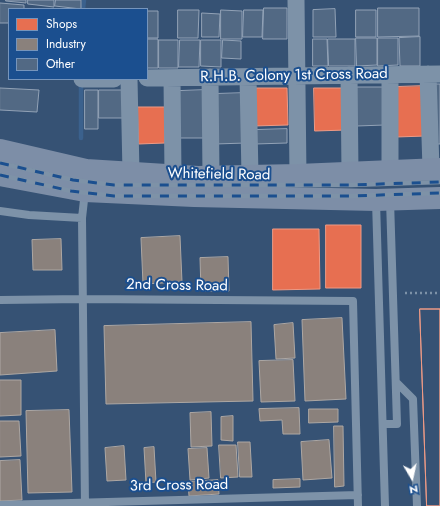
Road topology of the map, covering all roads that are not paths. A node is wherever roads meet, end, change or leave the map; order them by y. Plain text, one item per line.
1 (296, 0) edge
2 (434, 74) edge
3 (349, 75) junction
4 (390, 75) junction
5 (297, 76) junction
6 (210, 77) junction
7 (248, 77) junction
8 (148, 78) edge
9 (172, 78) junction
10 (129, 80) edge
11 (0, 150) edge
12 (436, 169) edge
13 (390, 171) junction
14 (131, 173) junction
15 (350, 173) junction
16 (0, 175) edge
17 (173, 175) junction
18 (298, 175) junction
19 (211, 176) junction
20 (250, 176) junction
21 (85, 181) junction
22 (440, 199) edge
23 (383, 200) junction
24 (0, 211) edge
25 (82, 218) junction
26 (83, 299) junction
27 (0, 300) edge
28 (396, 382) junction
29 (383, 424) junction
30 (358, 495) junction
31 (85, 504) edge
32 (0, 505) edge
33 (358, 506) edge
34 (385, 506) edge
35 (417, 506) edge

1 - 5 street
2 - 4 street, R.H.B. Colony 1st Cross Road
2 - 12 street
3 - 4 street, R.H.B. Colony 1st Cross Road
3 - 5 street, R.H.B. Colony 1st Cross Road
3 - 15 street
4 - 13 street
5 - 7 street, R.H.B. Colony 1st Cross Road
5 - 18 street
6 - 7 street, R.H.B. Colony 1st Cross Road
6 - 9 street, R.H.B. Colony 1st Cross Road
6 - 19 street
7 - 20 street
8 - 9 street, R.H.B. Colony 1st Cross Road
9 - 17 street
10 - 14 street
11 - 21 main road, Whitefield Road
12 - 13 main road, Whitefield Road
13 - 15 main road, Whitefield Road
14 - 17 main road, Whitefield Road
14 - 21 main road, Whitefield Road
15 - 18 main road, Whitefield Road
16 - 21 main road, Whitefield Road
17 - 19 main road, Whitefield Road
18 - 20 main road, Whitefield Road
19 - 20 main road, Whitefield Road
21 - 23 main road, Whitefield Road
21 - 25 lane
22 - 23 main road, Whitefield Road
23 - 28 lane
23 - 29 lane
24 - 25 lane
25 - 26 lane
26 - 27 lane, 2nd Cross Road
26 - 30 lane, 2nd Cross Road
26 - 31 lane
28 - 29 lane
28 - 35 lane
29 - 34 lane
30 - 31 lane, 3rd Cross Road
30 - 33 lane
31 - 32 lane, 3rd Cross Road

